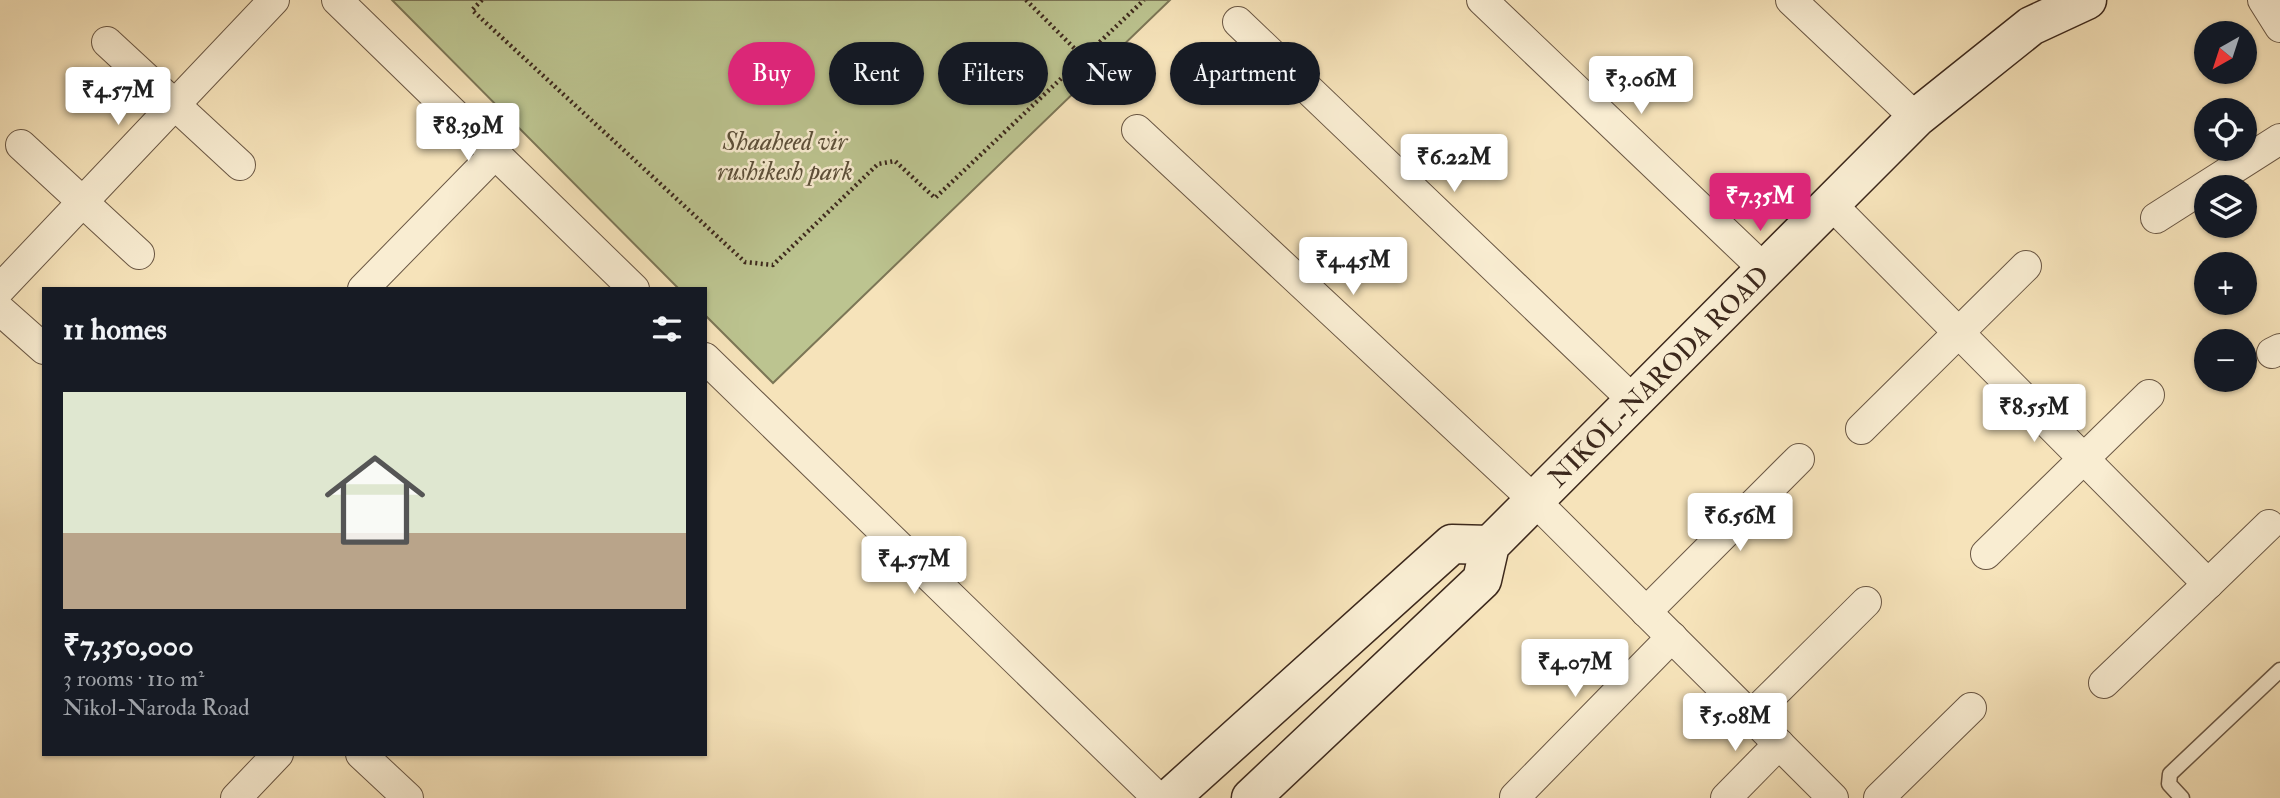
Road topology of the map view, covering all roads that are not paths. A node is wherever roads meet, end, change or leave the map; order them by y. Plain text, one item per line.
1 (274, 0) edge
2 (337, 0) edge
3 (1482, 0) edge
4 (1791, 0) edge
5 (2263, 0) edge
6 (2073, 3) edge
7 (1238, 22) dead end
8 (2280, 27) edge
9 (107, 42) dead end
10 (175, 103) junction
11 (1916, 118) junction
12 (1137, 130) dead end
13 (2280, 139) edge
14 (21, 145) dead end
15 (495, 154) junction
16 (240, 164) dead end
17 (82, 201) junction
18 (1831, 204) junction
19 (2156, 218) dead end
20 (139, 254) dead end
21 (2026, 266) dead end
22 (1765, 270) junction
23 (365, 287) edge
24 (632, 287) edge
25 (0, 289) edge
26 (0, 310) edge
27 (1959, 332) junction
28 (42, 347) edge
29 (707, 360) edge
30 (2149, 395) dead end
31 (1634, 402) junction
32 (1861, 429) dead end
33 (1799, 459) dead end
34 (2084, 459) junction
35 (1534, 500) junction
36 (2269, 525) dead end
37 (1490, 545) junction
38 (1986, 554) dead end
39 (2208, 584) junction
40 (1866, 602) dead end
41 (1646, 611) junction
42 (1672, 637) junction
43 (2280, 670) edge
44 (2104, 683) dead end
45 (1970, 708) dead end
46 (1751, 716) junction
47 (1779, 744) junction
48 (276, 756) edge
49 (363, 756) edge
50 (1515, 797) edge
51 (236, 798) edge
52 (408, 798) edge
53 (1158, 798) edge
54 (1170, 798) edge
55 (1251, 798) edge
56 (1726, 798) edge
57 (1833, 798) edge
58 (1879, 798) edge
59 (2182, 798) edge

1 - 10 street
2 - 15 street
3 - 22 street
4 - 11 street
5 - 8 street
6 - 11 main road, NIKOL-NARODA ROAD
7 - 31 street
9 - 10 street
10 - 16 street
10 - 17 street
11 - 18 main road, NIKOL-NARODA ROAD
12 - 35 street
13 - 19 street
14 - 17 street
15 - 23 street
15 - 24 street
17 - 20 street
17 - 25 street
18 - 22 main road, NIKOL-NARODA ROAD
18 - 27 street
21 - 27 street
22 - 31 main road, NIKOL-NARODA ROAD
26 - 28 street
27 - 32 street
27 - 34 street
29 - 53 street
30 - 34 street
31 - 35 main road, NIKOL-NARODA ROAD
33 - 41 street
34 - 38 street
34 - 39 street
35 - 37 main road, NIKOL-NARODA ROAD
35 - 41 street
36 - 39 street
37 - 54 main road
37 - 55 main road
39 - 44 street
40 - 46 street
41 - 42 street
42 - 46 street
42 - 50 street
43 - 59 lane
45 - 58 street
46 - 47 street
47 - 56 street
47 - 57 street
48 - 51 street
49 - 52 street

